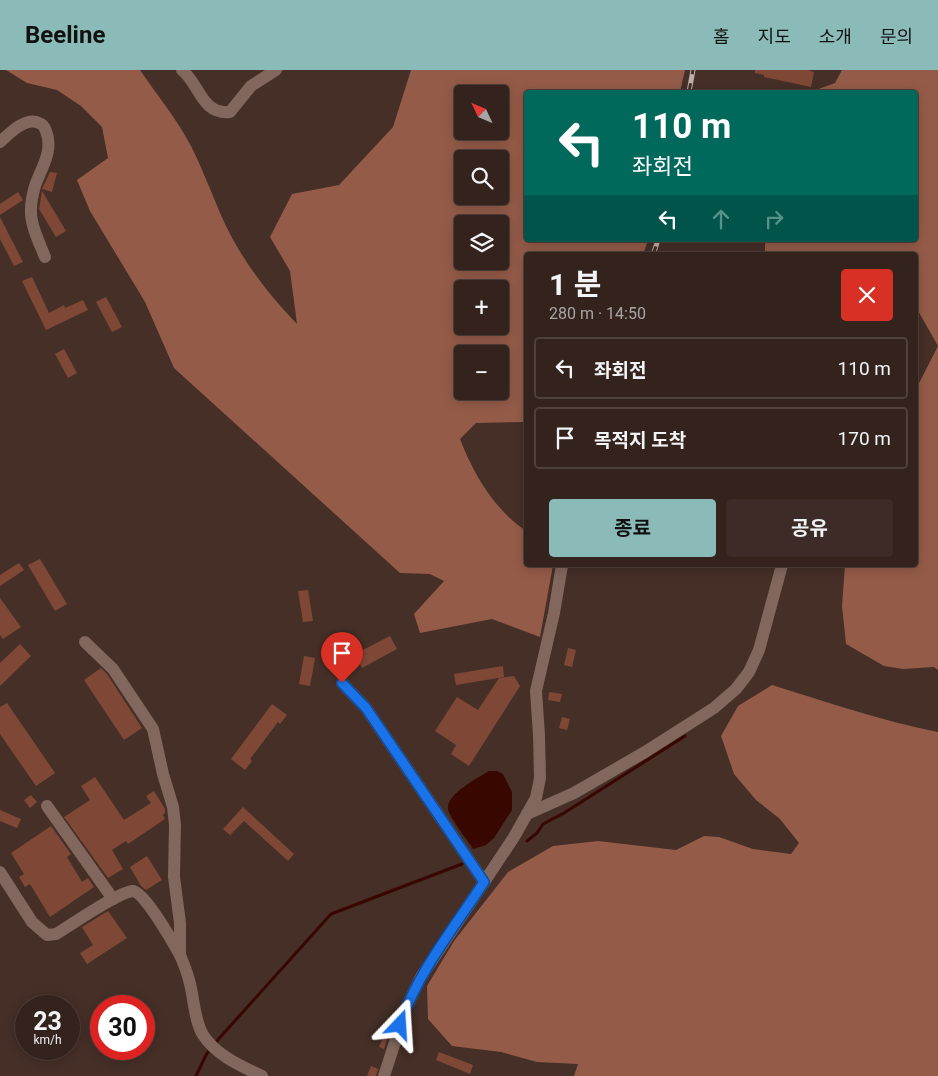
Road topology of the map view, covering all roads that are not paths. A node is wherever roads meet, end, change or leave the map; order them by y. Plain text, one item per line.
1 (182, 70) edge
2 (276, 70) edge
3 (0, 142) edge
4 (45, 257) dead end
5 (562, 567) edge
6 (781, 567) edge
7 (85, 642) dead end
8 (342, 683) dead end
9 (47, 806) dead end
10 (527, 814) junction
11 (0, 872) edge
12 (484, 882) junction
13 (113, 899) junction
14 (180, 956) junction
15 (262, 1076) edge
16 (384, 1076) edge

1 - 2 street
3 - 4 street
5 - 10 street
6 - 10 street
7 - 14 street
8 - 12 street
9 - 13 street
10 - 12 street
11 - 13 street
12 - 16 street
13 - 14 street
14 - 15 street

